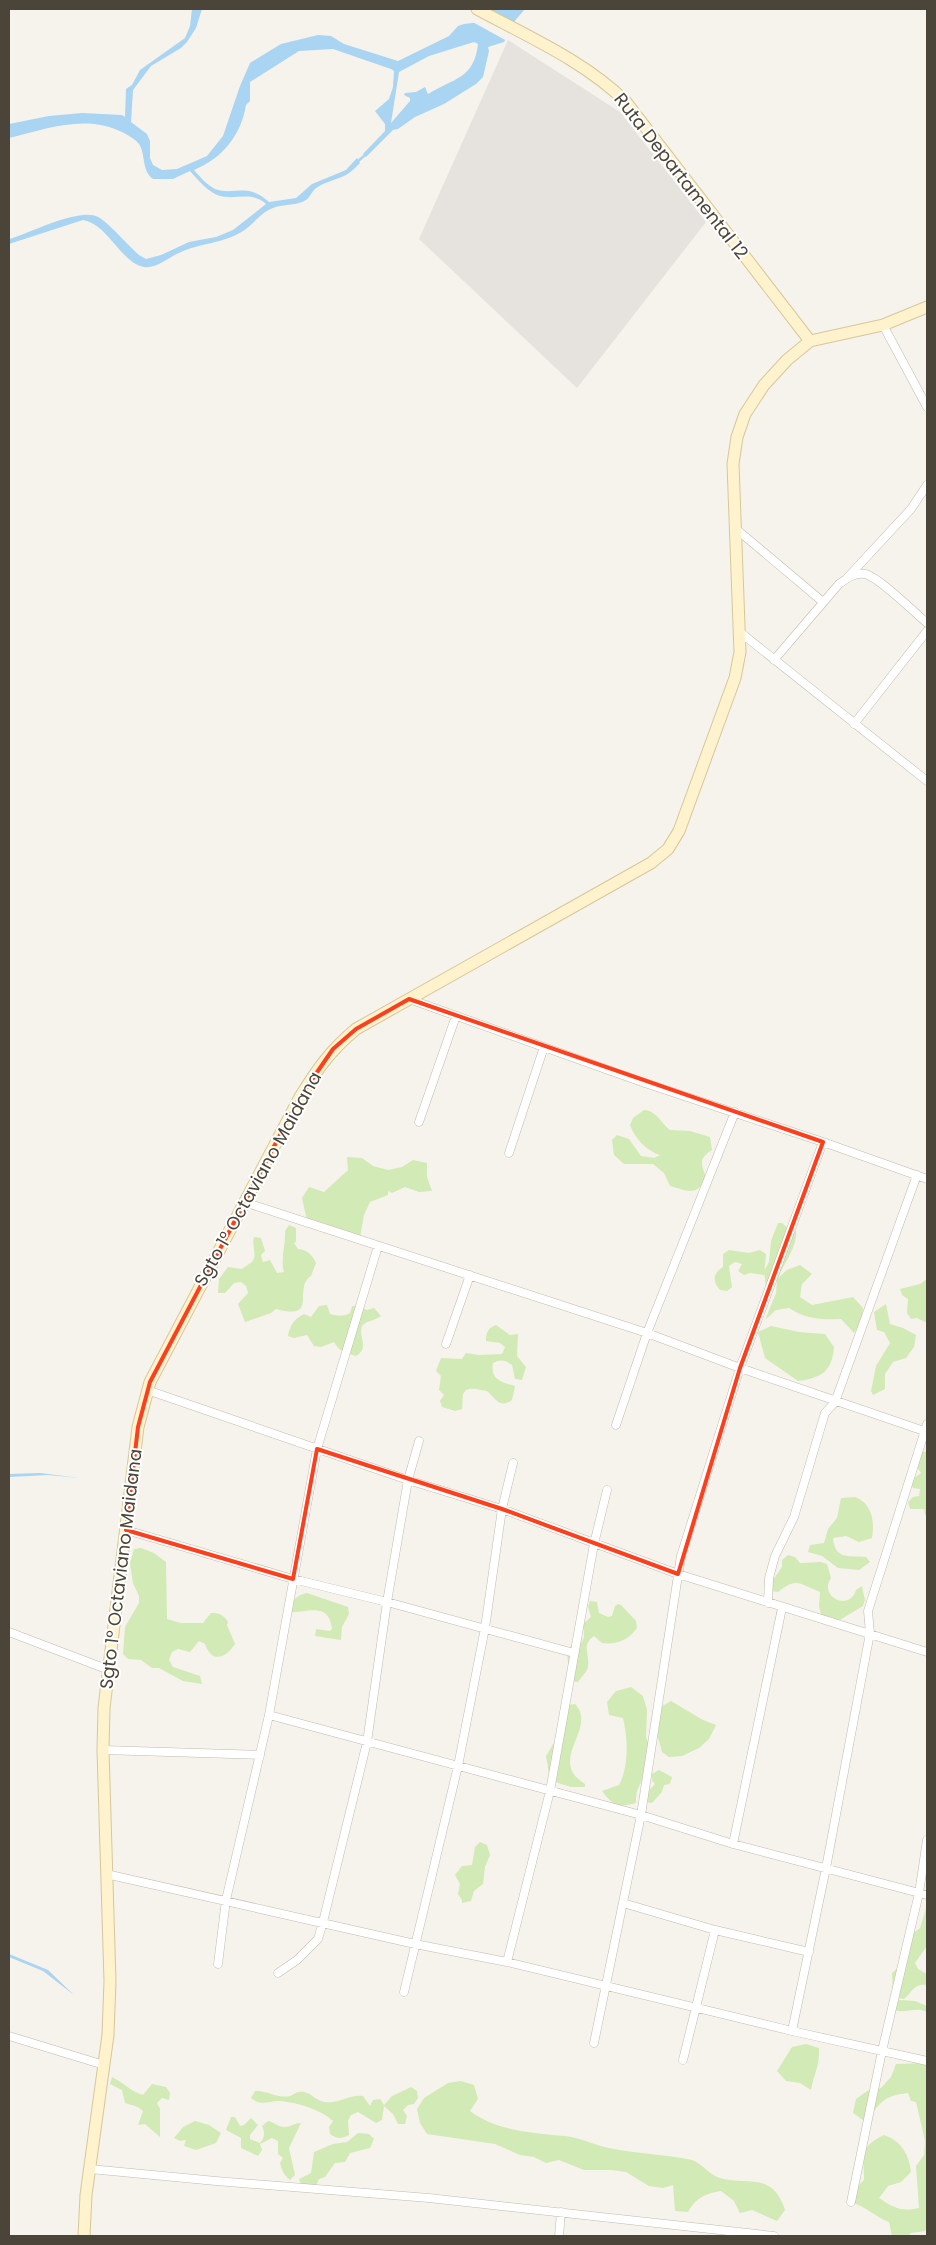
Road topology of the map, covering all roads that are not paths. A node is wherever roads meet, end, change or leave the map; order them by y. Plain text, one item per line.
1 (477, 9) edge
2 (927, 307) edge
3 (883, 325) junction
4 (810, 341) junction
5 (927, 407) edge
6 (927, 485) edge
7 (735, 528) junction
8 (845, 580) junction
9 (823, 602) junction
10 (927, 623) edge
11 (927, 631) edge
12 (741, 633) junction
13 (774, 660) junction
14 (854, 724) junction
15 (927, 781) edge
16 (409, 998) junction
17 (456, 1016) junction
18 (544, 1047) junction
19 (735, 1112) junction
20 (419, 1122) dead end
21 (823, 1142) junction
22 (509, 1153) dead end
23 (917, 1175) junction
24 (927, 1179) edge
25 (244, 1202) junction
26 (378, 1246) junction
27 (470, 1275) junction
28 (647, 1333) junction
29 (446, 1344) dead end
30 (740, 1368) junction
31 (147, 1390) junction
32 (835, 1402) junction
33 (616, 1425) dead end
34 (926, 1429) edge
35 (419, 1441) dead end
36 (317, 1449) junction
37 (513, 1463) dead end
38 (408, 1480) junction
39 (607, 1490) dead end
40 (502, 1509) junction
41 (126, 1530) junction
42 (594, 1544) junction
43 (678, 1574) junction
44 (294, 1579) junction
45 (387, 1602) junction
46 (768, 1603) junction
47 (782, 1608) junction
48 (486, 1628) junction
49 (9, 1632) edge
50 (870, 1633) junction
51 (927, 1652) edge
52 (574, 1653) junction
53 (109, 1670) junction
54 (268, 1715) junction
55 (367, 1742) junction
56 (103, 1750) junction
57 (260, 1755) junction
58 (458, 1766) junction
59 (550, 1791) junction
60 (642, 1815) junction
61 (927, 1840) edge
62 (733, 1844) junction
63 (826, 1868) junction
64 (106, 1874) junction
65 (918, 1892) junction
66 (927, 1895) edge
67 (226, 1900) junction
68 (623, 1903) junction
69 (323, 1922) junction
70 (715, 1930) junction
71 (415, 1944) junction
72 (809, 1952) junction
73 (506, 1962) junction
74 (218, 1964) dead end
75 (278, 1973) dead end
76 (605, 1986) junction
77 (404, 1992) dead end
78 (698, 2008) junction
79 (792, 2031) junction
80 (9, 2036) edge
81 (594, 2043) dead end
82 (882, 2051) junction
83 (684, 2060) dead end
84 (927, 2061) edge
85 (104, 2065) junction
86 (90, 2169) junction
87 (851, 2202) dead end
88 (561, 2212) junction
89 (754, 2235) edge
90 (84, 2236) edge
91 (559, 2236) edge
92 (774, 2236) edge

1 - 4 main road, Ruta Departamental 12
2 - 3 main road
3 - 4 main road
3 - 5 street
4 - 7 main road, Sgto 1° Octaviano Maidana
6 - 8 street
7 - 9 street
7 - 12 main road, Sgto 1° Octaviano Maidana
8 - 9 street
8 - 10 street
9 - 13 street
11 - 14 street
12 - 13 street
12 - 16 main road, Sgto 1° Octaviano Maidana
13 - 14 street
14 - 15 street
16 - 17 street
16 - 25 main road, Sgto 1° Octaviano Maidana
17 - 18 street
17 - 20 street
18 - 19 street
18 - 22 street
19 - 21 street
19 - 28 street
21 - 23 street
21 - 30 street
23 - 24 street
23 - 32 street
25 - 26 street
25 - 31 main road, Sgto 1° Octaviano Maidana
26 - 27 street
26 - 36 street
27 - 28 street
27 - 29 street
28 - 30 street
28 - 33 street
30 - 32 street
30 - 43 street
31 - 36 street
31 - 41 main road, Sgto 1° Octaviano Maidana
32 - 34 street
32 - 46 street
34 - 50 street
35 - 38 street
36 - 38 street
36 - 44 street
37 - 40 street
38 - 40 street
38 - 45 street
39 - 42 street
40 - 42 street
40 - 48 street
41 - 44 street
41 - 53 main road, Sgto 1° Octaviano Maidana
42 - 43 street
42 - 52 street
43 - 46 street
43 - 60 street
44 - 45 street
44 - 54 street
45 - 48 street
45 - 55 street
46 - 47 street
47 - 50 street
47 - 62 street
48 - 52 street
48 - 58 street
49 - 53 street
50 - 51 street
50 - 63 street
52 - 59 street
53 - 56 main road, Sgto 1° Octaviano Maidana
54 - 55 street
54 - 57 street
55 - 58 street
55 - 69 street
56 - 57 street
56 - 64 main road, Sgto 1° Octaviano Maidana
57 - 67 street
58 - 59 street
58 - 71 street
59 - 60 street
59 - 73 street
60 - 62 street
60 - 68 street
61 - 65 street
62 - 63 street
63 - 65 street
63 - 72 street
64 - 67 street
64 - 85 main road, Sgto 1° Octaviano Maidana
65 - 66 street
65 - 82 street
67 - 69 street
67 - 74 street
68 - 70 street
68 - 76 street
69 - 71 street
69 - 75 street
70 - 72 street
70 - 78 street
71 - 73 street
71 - 77 street
72 - 79 street
73 - 76 street
76 - 78 street
76 - 81 street
78 - 79 street
78 - 83 street
79 - 82 street
80 - 85 street
82 - 84 street
82 - 87 street
85 - 86 main road, Sgto 1° Octaviano Maidana
86 - 88 street
86 - 90 main road, Sgto 1° Octaviano Maidana
88 - 89 street
88 - 91 street
89 - 92 street

